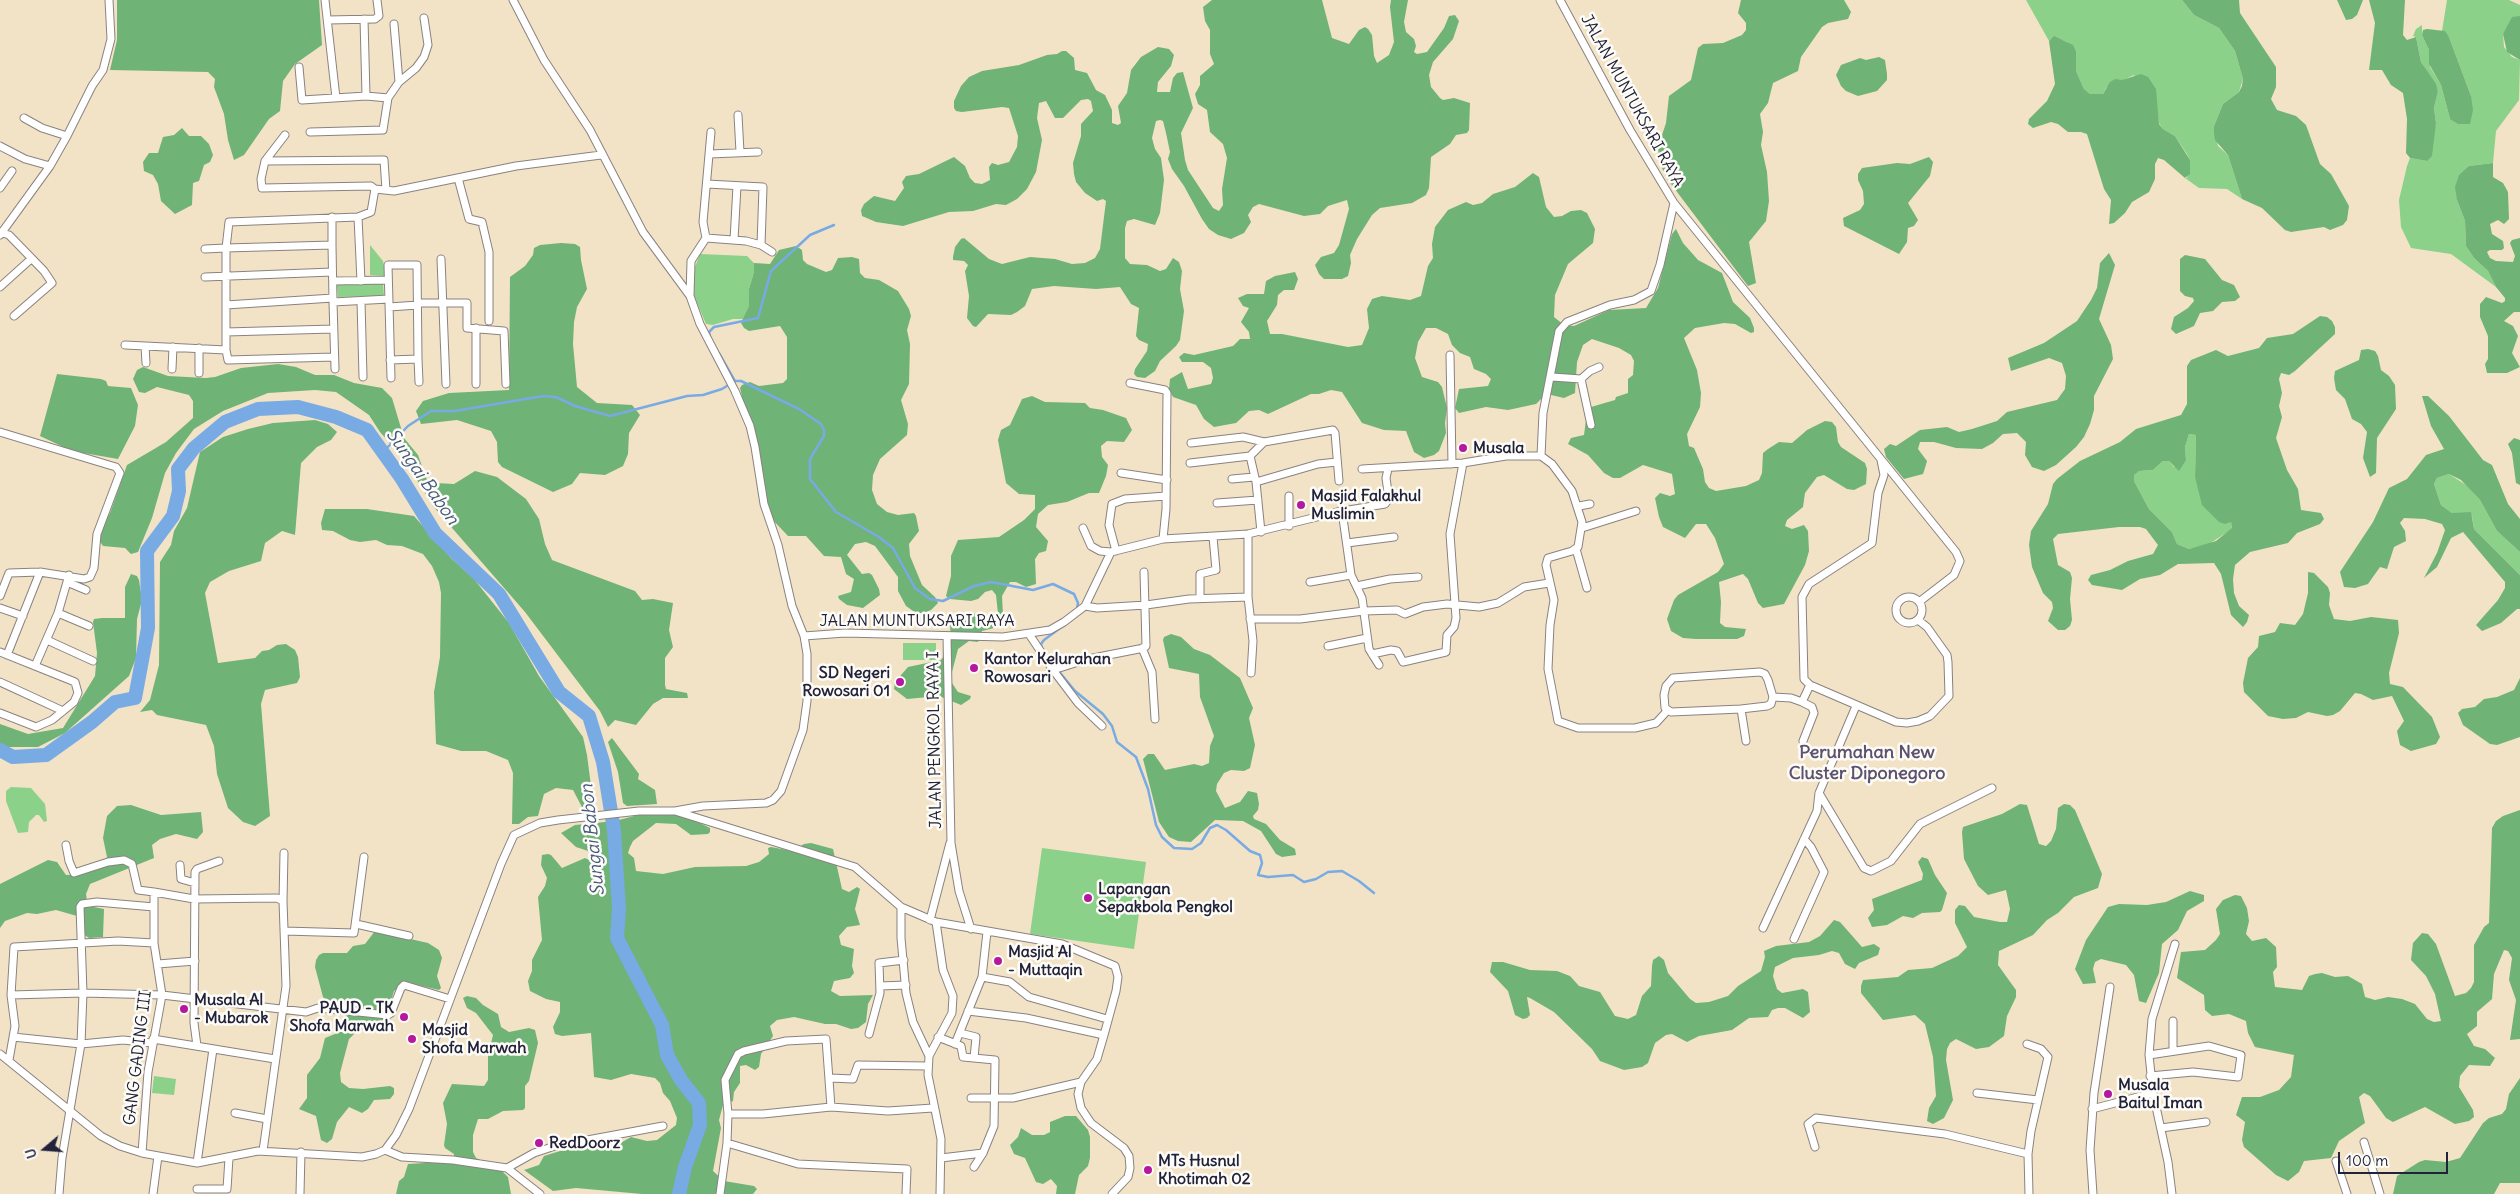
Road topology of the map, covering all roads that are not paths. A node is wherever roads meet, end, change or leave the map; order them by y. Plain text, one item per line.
1 (109, 0) edge
2 (325, 0) edge
3 (377, 0) edge
4 (513, 0) edge
5 (1560, 0) edge
6 (424, 18) dead end
7 (364, 19) junction
8 (328, 20) junction
9 (394, 24) dead end
10 (299, 67) dead end
11 (398, 82) junction
12 (366, 96) junction
13 (336, 98) junction
14 (388, 98) junction
15 (738, 116) dead end
16 (24, 118) dead end
17 (310, 132) dead end
18 (711, 132) dead end
19 (285, 134) dead end
20 (67, 136) junction
21 (0, 146) edge
22 (740, 152) junction
23 (758, 152) dead end
24 (710, 154) junction
25 (601, 155) junction
26 (264, 161) junction
27 (50, 166) junction
28 (12, 171) dead end
29 (458, 178) junction
30 (707, 184) junction
31 (737, 186) junction
32 (0, 188) edge
33 (375, 189) junction
34 (386, 190) junction
35 (1674, 203) junction
36 (332, 217) junction
37 (358, 217) junction
38 (1, 233) edge
39 (706, 238) junction
40 (734, 240) junction
41 (332, 245) junction
42 (760, 245) junction
43 (226, 248) junction
44 (204, 249) dead end
45 (772, 252) dead end
46 (31, 259) junction
47 (441, 259) dead end
48 (332, 272) junction
49 (226, 276) junction
50 (205, 277) dead end
51 (361, 280) junction
52 (388, 280) junction
53 (332, 281) junction
54 (0, 287) edge
55 (690, 296) junction
56 (333, 300) junction
57 (361, 301) junction
58 (389, 303) junction
59 (444, 303) junction
60 (418, 304) junction
61 (226, 305) junction
62 (14, 316) dead end
63 (489, 321) dead end
64 (476, 328) junction
65 (334, 329) junction
66 (226, 332) junction
67 (125, 345) dead end
68 (145, 346) junction
69 (173, 347) junction
70 (199, 348) junction
71 (226, 350) junction
72 (1450, 355) dead end
73 (334, 357) junction
74 (418, 359) junction
75 (390, 360) junction
76 (146, 362) dead end
77 (1599, 368) dead end
78 (172, 369) dead end
79 (335, 369) dead end
80 (199, 373) dead end
81 (363, 377) dead end
82 (1552, 377) junction
83 (391, 378) dead end
84 (1582, 379) junction
85 (419, 382) dead end
86 (1130, 383) dead end
87 (446, 384) dead end
88 (476, 384) dead end
89 (506, 384) dead end
90 (1591, 425) dead end
91 (0, 432) edge
92 (1264, 442) junction
93 (1191, 443) dead end
94 (1250, 456) junction
95 (1541, 456) junction
96 (1881, 460) junction
97 (1337, 462) junction
98 (1190, 463) dead end
99 (1463, 463) junction
100 (1452, 464) junction
101 (1388, 468) junction
102 (1362, 469) dead end
103 (1121, 473) dead end
104 (1232, 479) dead end
105 (1166, 480) junction
106 (1255, 480) junction
107 (1339, 481) dead end
108 (1166, 496) junction
109 (1289, 496) dead end
110 (1258, 500) junction
111 (1217, 502) dead end
112 (1590, 504) dead end
113 (1579, 506) junction
114 (1342, 511) junction
115 (1636, 511) dead end
116 (1289, 526) junction
117 (1083, 528) dead end
118 (1582, 528) junction
119 (1260, 532) junction
120 (1248, 534) junction
121 (1213, 537) junction
122 (1394, 537) dead end
123 (1163, 539) junction
124 (1347, 543) junction
125 (1576, 548) junction
126 (1114, 552) junction
127 (40, 572) junction
128 (1144, 572) dead end
129 (1351, 575) junction
130 (1418, 577) dead end
131 (68, 578) junction
132 (1310, 582) dead end
133 (1550, 583) junction
134 (1357, 586) junction
135 (1587, 588) dead end
136 (86, 590) dead end
137 (0, 596) edge
138 (1248, 597) junction
139 (1200, 598) junction
140 (1919, 602) junction
141 (1455, 604) junction
142 (1146, 605) junction
143 (1085, 606) junction
144 (0, 608) edge
145 (1364, 611) junction
146 (58, 613) junction
147 (23, 616) junction
148 (1250, 619) junction
149 (1918, 620) junction
150 (89, 626) dead end
151 (1029, 634) junction
152 (804, 636) junction
153 (947, 636) junction
154 (1367, 638) junction
155 (47, 640) junction
156 (1328, 646) dead end
157 (1142, 648) junction
158 (4, 653) edge
159 (1372, 654) junction
160 (92, 661) dead end
161 (1379, 665) dead end
162 (35, 666) junction
163 (1058, 668) junction
164 (1251, 673) dead end
165 (0, 682) edge
166 (1810, 685) junction
167 (1773, 697) junction
168 (1802, 702) junction
169 (1856, 706) junction
170 (1741, 709) junction
171 (63, 711) junction
172 (1667, 711) junction
173 (0, 712) edge
174 (1155, 718) dead end
175 (1102, 726) dead end
176 (1803, 741) dead end
177 (1746, 742) dead end
178 (1992, 788) dead end
179 (1819, 793) junction
180 (675, 811) junction
181 (1804, 839) junction
182 (951, 843) junction
183 (66, 844) dead end
184 (284, 853) dead end
185 (364, 857) dead end
186 (219, 861) dead end
187 (180, 865) dead end
188 (195, 883) junction
189 (154, 892) junction
190 (194, 899) junction
191 (283, 901) junction
192 (901, 906) junction
193 (154, 908) junction
194 (933, 921) junction
195 (356, 924) junction
196 (1763, 928) dead end
197 (971, 929) junction
198 (284, 931) junction
199 (987, 932) junction
200 (409, 936) dead end
201 (1794, 939) dead end
202 (82, 943) junction
203 (154, 943) junction
204 (2175, 944) dead end
205 (904, 960) junction
206 (195, 961) junction
207 (158, 964) junction
208 (982, 978) junction
209 (906, 985) junction
210 (880, 986) junction
211 (2110, 987) dead end
212 (83, 993) junction
213 (11, 995) junction
214 (162, 995) junction
215 (196, 998) junction
216 (450, 999) junction
217 (283, 1009) junction
218 (968, 1011) junction
219 (1107, 1019) junction
220 (2173, 1021) dead end
221 (960, 1033) junction
222 (869, 1034) dead end
223 (1104, 1035) junction
224 (13, 1037) junction
225 (938, 1037) junction
226 (153, 1041) junction
227 (82, 1044) junction
228 (955, 1044) junction
229 (2027, 1044) dead end
230 (197, 1046) junction
231 (213, 1049) junction
232 (2173, 1051) junction
233 (0, 1054) edge
234 (2150, 1055) junction
235 (929, 1056) junction
236 (274, 1058) junction
237 (974, 1058) junction
238 (9, 1060) junction
239 (928, 1066) junction
240 (2150, 1076) junction
241 (830, 1078) junction
242 (1081, 1082) junction
243 (1977, 1093) dead end
244 (2152, 1093) junction
245 (971, 1098) dead end
246 (996, 1099) junction
247 (2038, 1100) junction
248 (831, 1107) junction
249 (933, 1108) junction
250 (2092, 1109) junction
251 (70, 1111) junction
252 (235, 1113) dead end
253 (728, 1114) junction
254 (267, 1119) junction
255 (2206, 1122) dead end
256 (663, 1126) dead end
257 (2162, 1128) junction
258 (2364, 1142) dead end
259 (727, 1143) junction
260 (1814, 1146) dead end
261 (385, 1150) junction
262 (263, 1151) junction
263 (301, 1152) junction
264 (142, 1153) junction
265 (983, 1153) junction
266 (2028, 1154) junction
267 (158, 1156) junction
268 (230, 1158) junction
269 (941, 1158) junction
270 (2336, 1161) dead end
271 (197, 1163) junction
272 (974, 1167) dead end
273 (507, 1168) junction
274 (197, 1189) dead end
275 (59, 1194) edge
276 (153, 1194) edge
277 (300, 1194) edge
278 (540, 1194) edge
279 (720, 1194) edge
280 (906, 1194) edge
281 (940, 1194) edge
282 (1112, 1194) edge
283 (2030, 1194) edge
284 (2093, 1194) edge
285 (2172, 1194) edge
286 (2347, 1194) edge
287 (2380, 1194) edge

1 - 20 street
2 - 8 street
3 - 7 street
4 - 25 street
5 - 35 street, JALAN MUNTUKSARI RAYA
6 - 11 street
7 - 8 street
7 - 12 street
8 - 13 street
9 - 11 street
10 - 13 street
11 - 14 street
12 - 13 street
12 - 14 street
14 - 17 street
15 - 22 street
16 - 20 street
18 - 24 street
19 - 26 street
20 - 27 street
21 - 27 street
22 - 23 street
22 - 24 street
24 - 30 street
25 - 29 street
25 - 55 street
26 - 33 street
26 - 34 street
27 - 38 street
28 - 32 street
29 - 34 street
29 - 63 street
30 - 31 street
30 - 39 street
31 - 40 street
31 - 42 street
33 - 34 street
33 - 37 street
35 - 82 street, JALAN MUNTUKSARI RAYA
35 - 96 street
36 - 37 street
36 - 41 street
36 - 43 street
37 - 51 street
38 - 46 street
39 - 40 street
39 - 55 street
40 - 42 street
41 - 43 street
41 - 48 street
42 - 45 street
43 - 44 street
43 - 49 street
46 - 54 street
46 - 62 street
47 - 59 street
48 - 49 street
48 - 53 street
49 - 50 street
49 - 61 street
51 - 52 street
51 - 53 street
52 - 58 street
52 - 60 street
53 - 56 street
55 - 152 street
56 - 57 street
56 - 61 street
56 - 65 street
57 - 58 street
57 - 81 street
58 - 60 street
58 - 75 street
59 - 60 street
59 - 64 street
59 - 87 street
60 - 74 street
61 - 66 street
64 - 88 street
64 - 89 street
65 - 66 street
65 - 73 street
66 - 71 street
67 - 68 street
68 - 69 street
68 - 76 street
69 - 70 street
69 - 78 street
70 - 71 street
70 - 80 street
71 - 73 street
72 - 100 street
73 - 79 street
74 - 75 street
74 - 85 street
75 - 83 street
77 - 84 street
82 - 84 street
82 - 95 street, JALAN MUNTUKSARI RAYA
84 - 90 street
86 - 105 street
91 - 131 street
92 - 93 street
92 - 94 street
92 - 97 street
94 - 98 street
94 - 106 street
95 - 99 street
95 - 113 street
96 - 140 street
96 - 166 street
97 - 106 street
97 - 107 street
99 - 100 street
99 - 141 street
100 - 101 street
101 - 102 street
101 - 114 street
103 - 105 street
104 - 106 street
105 - 108 street
106 - 110 street
108 - 123 street
108 - 126 street
109 - 116 street
110 - 111 street
110 - 119 street
112 - 113 street
113 - 118 street
114 - 116 street
114 - 124 street
115 - 118 street
116 - 119 street
117 - 126 street
118 - 125 street
119 - 120 street
120 - 121 street
120 - 138 street
121 - 123 street
121 - 139 street
122 - 124 street
123 - 126 street
124 - 129 street
125 - 133 street
125 - 135 street
126 - 143 street, JALAN MUNTUKSARI RAYA
127 - 131 street
127 - 137 street
127 - 147 street
128 - 142 street
129 - 132 street
129 - 134 street
130 - 134 street
131 - 136 street
131 - 146 street
133 - 141 street
133 - 172 street
134 - 145 street
138 - 139 street
138 - 148 street
139 - 142 street
140 - 149 street
140 - 149 street
141 - 145 street
141 - 159 street
142 - 143 street
142 - 157 street
143 - 151 street, JALAN MUNTUKSARI RAYA
144 - 147 street
145 - 148 street
145 - 154 street
146 - 150 street
146 - 155 street
147 - 158 street
148 - 164 street
149 - 169 street
151 - 153 street, JALAN MUNTUKSARI RAYA
151 - 163 street, JALAN MUNTUKSARI RAYA
152 - 153 street, JALAN MUNTUKSARI RAYA
152 - 180 street
153 - 182 street, JALAN PENGKOL RAYA I
154 - 156 street
154 - 159 street
155 - 160 street
155 - 162 street
157 - 163 street
157 - 174 street
158 - 162 street
159 - 161 street
162 - 171 street
163 - 175 street, JALAN MUNTUKSARI RAYA
165 - 171 street
166 - 168 street
166 - 169 street
167 - 168 street
167 - 170 street
167 - 172 street
168 - 176 street
169 - 179 street
170 - 172 street
170 - 177 street
171 - 173 street
178 - 179 street
179 - 181 street
180 - 192 street
180 - 216 street
181 - 196 street
181 - 201 street
182 - 194 street, JALAN PENGKOL RAYA I
182 - 197 street, JALAN PENGKOL RAYA I
183 - 189 street
184 - 191 street
185 - 195 street
186 - 188 street
187 - 188 street
188 - 190 street
189 - 190 street
189 - 193 street, GANG GADING III
190 - 191 street
190 - 206 street
191 - 198 street
192 - 194 street
192 - 205 street
193 - 202 street
193 - 203 street, GANG GADING III
194 - 197 street
194 - 225 street
195 - 198 street
195 - 200 street
197 - 199 street
198 - 217 street
199 - 208 street
199 - 219 street
202 - 203 street
202 - 212 street
202 - 213 street
203 - 207 street, GANG GADING III
204 - 234 street
205 - 209 street
205 - 210 street
206 - 207 street
206 - 215 street
207 - 214 street, GANG GADING III
208 - 218 street
208 - 219 street
209 - 210 street
209 - 235 street
210 - 222 street
211 - 250 street
212 - 213 street
212 - 214 street
212 - 227 street
213 - 224 street
214 - 215 street
214 - 226 street, GANG GADING III
215 - 217 street
215 - 230 street
216 - 217 street
216 - 261 street
217 - 236 street
218 - 221 street
218 - 223 street
219 - 223 street
220 - 232 street
221 - 228 street
221 - 237 street
223 - 242 street
224 - 227 street
224 - 238 street
225 - 228 street
225 - 235 street
226 - 227 street
226 - 230 street
226 - 264 street, GANG GADING III
227 - 251 street
228 - 237 street
229 - 247 street
230 - 231 street
231 - 236 street
231 - 271 street
232 - 234 street
232 - 240 street
233 - 238 street
234 - 240 street
235 - 239 street
236 - 254 street
237 - 246 street
238 - 251 street
239 - 241 street
239 - 249 street
240 - 244 street
241 - 248 street
241 - 253 street
242 - 246 street
242 - 282 street
243 - 247 street
244 - 250 street
244 - 257 street
245 - 246 street
246 - 265 street
247 - 266 street
248 - 249 street
248 - 253 street
249 - 269 street
250 - 284 street
251 - 264 street
251 - 275 street
252 - 254 street
253 - 259 street
254 - 262 street
255 - 257 street
256 - 273 street
257 - 285 street
258 - 287 street
259 - 279 street
259 - 280 street
260 - 266 street
261 - 263 street
261 - 273 street
262 - 263 street
262 - 268 street
263 - 277 street
264 - 267 street
265 - 269 street
265 - 272 street
266 - 283 street
267 - 271 street
267 - 276 street
268 - 271 street
268 - 274 street
269 - 281 street
270 - 286 street
273 - 278 street

